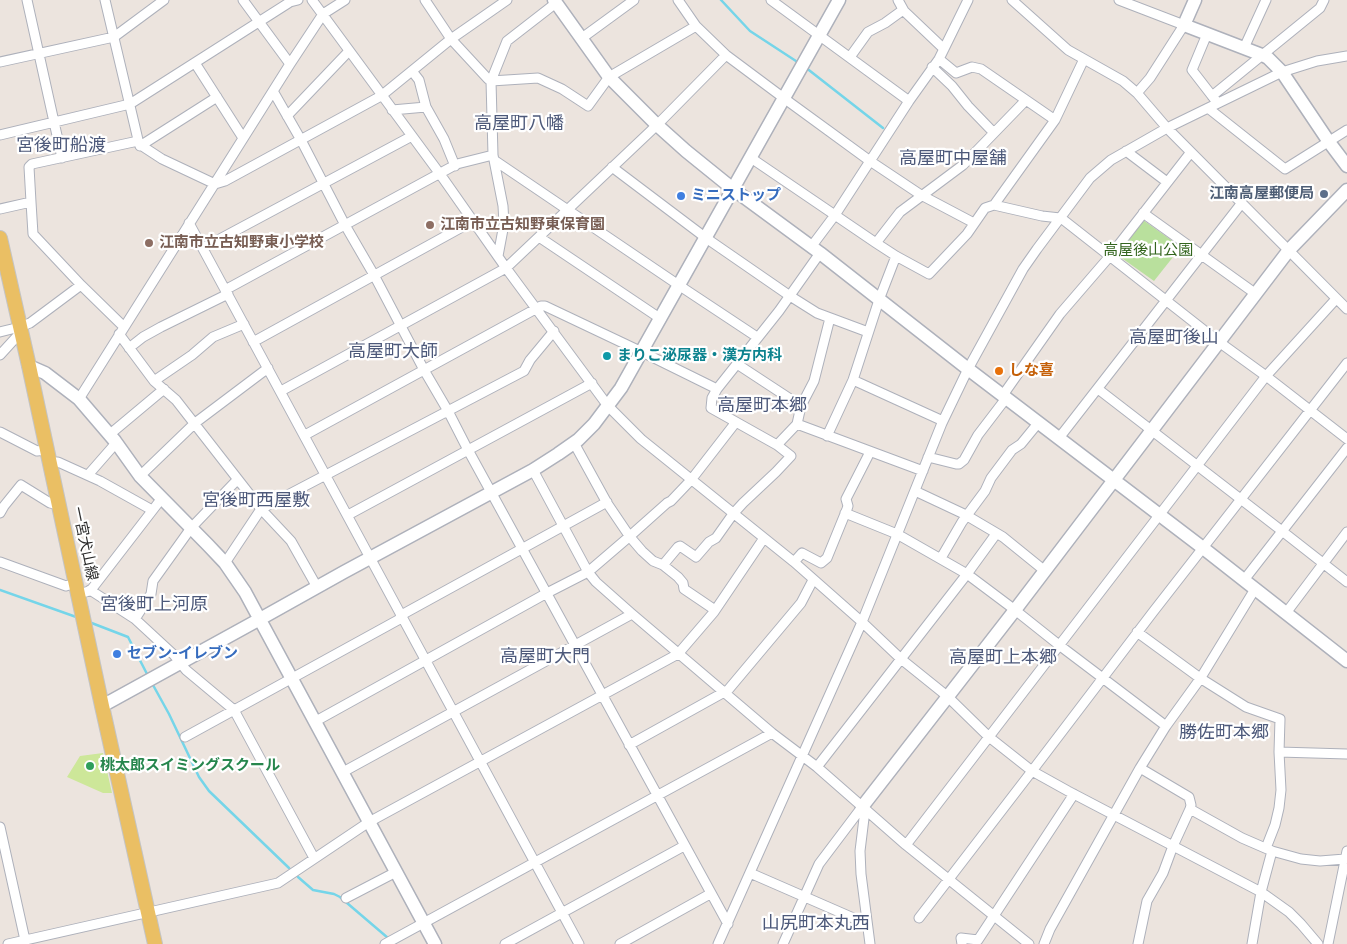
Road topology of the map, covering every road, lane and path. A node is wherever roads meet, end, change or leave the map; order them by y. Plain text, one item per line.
1 (27, 0) edge
2 (105, 0) edge
3 (164, 0) edge
4 (243, 0) edge
5 (298, 0) edge
6 (312, 0) edge
7 (345, 0) edge
8 (425, 0) edge
9 (507, 0) edge
10 (634, 0) edge
11 (678, 0) edge
12 (840, 0) edge
13 (898, 0) edge
14 (968, 0) edge
15 (1119, 0) edge
16 (1146, 0) edge
17 (1195, 0) edge
18 (1266, 0) edge
19 (1324, 0) edge
20 (774, 1) edge
21 (1015, 1) edge
22 (555, 2) edge
23 (1142, 9) junction
24 (903, 10) junction
25 (323, 14) junction
26 (259, 22) junction
27 (1184, 25) junction
28 (696, 26) junction
29 (1207, 34) junction
30 (820, 35) junction
31 (114, 37) junction
32 (582, 38) junction
33 (451, 39) junction
34 (1244, 48) junction
35 (944, 49) junction
36 (349, 51) junction
37 (39, 54) junction
38 (726, 55) junction
39 (1262, 55) junction
40 (1347, 56) edge
41 (850, 57) junction
42 (939, 59) junction
43 (1084, 60) junction
44 (0, 62) edge
45 (195, 63) junction
46 (290, 64) junction
47 (932, 67) junction
48 (412, 71) junction
49 (1282, 72) junction
50 (609, 77) junction
51 (492, 81) junction
52 (273, 91) junction
53 (1138, 93) junction
54 (382, 96) junction
55 (217, 97) junction
56 (784, 98) junction
57 (1215, 99) junction
58 (1026, 100) junction
59 (909, 101) junction
60 (130, 104) junction
61 (426, 107) junction
62 (1208, 108) junction
63 (392, 110) junction
64 (287, 116) junction
65 (1055, 120) junction
66 (54, 122) junction
67 (657, 125) junction
68 (1167, 128) junction
69 (1347, 130) edge
70 (994, 134) junction
71 (0, 135) edge
72 (412, 136) junction
73 (243, 138) junction
74 (301, 140) junction
75 (1328, 142) junction
76 (139, 143) junction
77 (1126, 151) junction
78 (1191, 152) junction
79 (62, 158) junction
80 (494, 158) junction
81 (751, 158) junction
82 (870, 161) junction
83 (455, 166) junction
84 (1347, 166) edge
85 (612, 167) junction
86 (440, 174) junction
87 (1167, 182) junction
88 (323, 183) junction
89 (215, 184) junction
90 (733, 189) junction
91 (1347, 190) edge
92 (921, 195) junction
93 (31, 202) junction
94 (1241, 204) junction
95 (994, 205) junction
96 (0, 208) edge
97 (568, 210) junction
98 (1143, 213) junction
99 (835, 215) junction
100 (1061, 218) junction
101 (473, 222) junction
102 (189, 223) junction
103 (974, 223) junction
104 (344, 224) junction
105 (539, 237) junction
106 (0, 238) edge
107 (706, 238) junction
108 (876, 243) junction
109 (203, 248) junction
110 (815, 250) junction
111 (1289, 250) junction
112 (498, 256) junction
113 (896, 256) junction
114 (1110, 256) junction
115 (1201, 256) junction
116 (506, 268) junction
117 (4, 274) edge
118 (374, 276) junction
119 (81, 285) junction
120 (680, 286) junction
121 (226, 292) junction
122 (1256, 294) junction
123 (790, 296) junction
124 (1336, 299) junction
125 (878, 300) junction
126 (1166, 300) junction
127 (537, 308) junction
128 (1347, 309) edge
129 (830, 318) junction
130 (661, 319) junction
131 (244, 324) junction
132 (401, 326) junction
133 (21, 330) junction
134 (121, 331) junction
135 (554, 331) junction
136 (0, 332) edge
137 (868, 332) junction
138 (757, 337) junction
139 (253, 342) junction
140 (1219, 342) junction
141 (129, 348) junction
142 (642, 352) junction
143 (0, 355) edge
144 (1347, 363) edge
145 (737, 364) junction
146 (29, 366) junction
147 (268, 368) junction
148 (968, 369) junction
149 (424, 370) junction
150 (1266, 376) junction
151 (853, 380) junction
152 (154, 381) junction
153 (592, 384) junction
154 (164, 389) junction
155 (717, 389) junction
156 (1098, 389) junction
157 (281, 391) junction
158 (1005, 396) junction
159 (79, 399) junction
160 (608, 406) junction
161 (801, 406) junction
162 (1310, 410) junction
163 (448, 411) junction
164 (942, 421) junction
165 (736, 422) junction
166 (1039, 422) junction
167 (194, 423) junction
168 (797, 424) junction
169 (1152, 430) junction
170 (0, 432) edge
171 (305, 435) junction
172 (827, 436) junction
173 (1059, 438) junction
174 (112, 439) junction
175 (1347, 439) edge
176 (574, 443) junction
177 (777, 445) junction
178 (1347, 448) edge
179 (468, 450) junction
180 (870, 452) junction
181 (49, 456) junction
182 (928, 457) junction
183 (1197, 466) junction
184 (533, 470) junction
185 (923, 471) junction
186 (326, 474) junction
187 (88, 475) junction
188 (140, 476) junction
189 (237, 480) junction
190 (692, 480) junction
191 (1114, 480) junction
192 (915, 491) junction
193 (492, 492) junction
194 (162, 498) junction
195 (1241, 499) junction
196 (607, 502) junction
197 (59, 505) junction
198 (1, 508) edge
199 (261, 509) junction
200 (152, 510) junction
201 (845, 513) junction
202 (733, 514) junction
203 (1159, 514) junction
204 (348, 515) junction
205 (967, 516) junction
206 (564, 526) junction
207 (191, 528) junction
208 (1282, 531) junction
209 (1347, 532) edge
210 (898, 534) junction
211 (996, 534) junction
212 (630, 537) junction
213 (764, 538) junction
214 (522, 548) junction
215 (1203, 548) junction
216 (371, 558) junction
217 (941, 558) junction
218 (0, 562) edge
219 (794, 562) junction
220 (225, 563) junction
221 (1323, 563) junction
222 (662, 565) junction
223 (1045, 571) junction
224 (588, 572) junction
225 (967, 574) junction
226 (813, 580) junction
227 (1244, 580) junction
228 (1347, 582) edge
229 (317, 587) junction
230 (1255, 589) junction
231 (81, 590) junction
232 (547, 593) junction
233 (715, 610) junction
234 (1015, 610) junction
235 (1286, 613) junction
236 (632, 614) junction
237 (402, 616) junction
238 (135, 619) junction
239 (260, 619) junction
240 (862, 622) junction
241 (1137, 632) junction
242 (575, 645) junction
243 (1059, 646) junction
244 (678, 654) junction
245 (901, 659) junction
246 (426, 660) junction
247 (1347, 661) edge
248 (181, 663) junction
249 (1102, 677) junction
250 (292, 678) junction
251 (1200, 678) junction
252 (724, 693) junction
253 (602, 695) junction
254 (947, 696) junction
255 (102, 706) junction
256 (234, 710) junction
257 (453, 712) junction
258 (316, 721) junction
259 (1166, 726) junction
260 (772, 733) junction
261 (989, 736) junction
262 (185, 737) dead end
263 (629, 745) junction
264 (1279, 752) junction
265 (1347, 754) edge
266 (802, 756) junction
267 (481, 762) junction
268 (817, 767) junction
269 (1140, 768) junction
270 (1032, 771) junction
271 (343, 772) junction
272 (1074, 794) junction
273 (656, 796) junction
274 (864, 808) junction
275 (1190, 809) junction
276 (1115, 816) junction
277 (369, 822) junction
278 (0, 827) edge
279 (906, 845) junction
280 (684, 846) junction
281 (1173, 846) junction
282 (1269, 849) junction
283 (1346, 855) edge
284 (314, 858) junction
285 (536, 863) junction
286 (396, 872) junction
287 (750, 873) junction
288 (949, 880) junction
289 (1260, 892) junction
290 (710, 894) junction
291 (804, 895) junction
292 (346, 898) dead end
293 (148, 912) junction
294 (562, 912) junction
295 (994, 916) junction
296 (919, 918) dead end
297 (424, 923) junction
298 (728, 924) junction
299 (867, 924) junction
300 (25, 940) junction
301 (8, 944) edge
302 (155, 944) edge
303 (385, 944) edge
304 (435, 944) edge
305 (505, 944) edge
306 (580, 944) edge
307 (620, 944) edge
308 (718, 944) edge
309 (783, 944) edge
310 (870, 944) edge
311 (962, 944) edge
312 (1029, 944) edge
313 (1044, 944) edge
314 (1138, 944) edge
315 (1252, 944) edge
316 (1318, 944) edge
317 (1328, 944) edge

1 - 37 street
2 - 31 street
3 - 31 street
4 - 26 street
5 - 26 street
6 - 25 street
7 - 25 street
8 - 33 street
9 - 33 street
10 - 32 street
11 - 28 street
12 - 30 street
13 - 24 street
14 - 35 street
15 - 23 street
16 - 23 street
17 - 27 street
18 - 34 street
19 - 39 street
20 - 30 street
21 - 43 street
22 - 32 street
22 - 51 street
23 - 27 street
24 - 35 street
24 - 41 street
25 - 36 street
25 - 46 street
26 - 45 street
26 - 46 street
27 - 29 street
27 - 53 street
28 - 38 street
28 - 50 street
29 - 34 street
29 - 57 street
30 - 41 street
30 - 56 street
31 - 37 street
31 - 60 street
32 - 50 street
33 - 48 street
33 - 51 street
34 - 39 street
35 - 42 street
36 - 54 street
36 - 64 street
37 - 44 street
37 - 66 street
38 - 56 street
38 - 67 street
39 - 49 street
39 - 57 street
40 - 49 street
41 - 59 street
42 - 47 street
42 - 58 street
43 - 53 street
43 - 65 street
45 - 55 street
45 - 60 street
46 - 52 street
47 - 59 street
47 - 70 street
48 - 54 street
48 - 61 street
49 - 57 street
49 - 75 street
50 - 51 street
50 - 67 street
51 - 80 street
52 - 64 street
52 - 73 street
53 - 68 street
54 - 63 street
54 - 74 street
55 - 73 street
55 - 76 street
56 - 81 street
56 - 82 street
57 - 62 street
58 - 65 street
58 - 70 street
59 - 82 street
60 - 66 street
60 - 76 street
61 - 63 street
61 - 83 street
62 - 68 street
62 - 75 street
63 - 72 street
64 - 74 street
65 - 95 street
66 - 71 street
66 - 79 street
67 - 85 street
67 - 90 street
68 - 77 street
68 - 78 street
69 - 75 street
70 - 92 street
72 - 86 street
72 - 88 street
73 - 89 street
74 - 88 street
74 - 89 street
75 - 84 street
76 - 79 street
76 - 89 street
77 - 87 street
77 - 100 street
78 - 87 street
78 - 94 street
79 - 93 street
80 - 83 street
80 - 97 street
80 - 112 street
81 - 90 street
81 - 99 street
82 - 92 street
82 - 99 street
83 - 86 street
85 - 97 street
85 - 107 street
86 - 101 street
86 - 104 street
87 - 98 street
88 - 104 street
88 - 109 street
89 - 102 street
90 - 107 street
90 - 110 street
91 - 111 street
92 - 103 street
92 - 108 street
93 - 96 street
93 - 119 street
94 - 111 street
94 - 115 street
95 - 100 street
95 - 103 street
97 - 105 street
97 - 120 street
98 - 114 street
98 - 115 street
99 - 108 street
99 - 110 street
100 - 114 street
100 - 148 street
101 - 112 street
101 - 118 street
102 - 109 street
102 - 134 street
103 - 113 street
104 - 118 street
104 - 121 street
105 - 116 street
105 - 130 street
106 - 117 main road, 一宮犬山線
107 - 120 street
107 - 123 street
108 - 113 street
109 - 121 street
110 - 123 street
110 - 125 street
111 - 122 street
111 - 124 street
112 - 116 street
113 - 125 street
114 - 126 street
114 - 158 street
115 - 122 street
115 - 126 street
116 - 127 street
116 - 132 street
117 - 133 main road, 一宮犬山線
118 - 132 street
118 - 139 street
119 - 133 street
119 - 134 street
120 - 130 street
120 - 138 street
121 - 131 street
121 - 141 street
122 - 140 street
123 - 129 street
123 - 138 street
124 - 128 street
124 - 150 street
125 - 137 street
125 - 148 street
126 - 140 street
126 - 156 street
127 - 135 street
127 - 142 street
127 - 149 street
129 - 137 street
129 - 161 street
130 - 142 street
131 - 139 street
131 - 152 street
132 - 149 street
132 - 157 street
133 - 136 street
133 - 143 street
133 - 146 main road, 一宮犬山線
134 - 141 street
134 - 159 street
135 - 153 street
135 - 163 street
137 - 151 street
138 - 145 street
139 - 147 street
140 - 150 street
140 - 169 street
141 - 152 street
142 - 155 street
142 - 160 street
144 - 162 street
145 - 155 street
145 - 161 street
146 - 159 street
146 - 181 main road, 一宮犬山線
147 - 157 street
147 - 167 street
148 - 158 street
148 - 164 street
149 - 163 street
149 - 171 street
150 - 162 street
150 - 183 street
151 - 164 street
151 - 172 street
152 - 154 street
153 - 160 street
153 - 179 street
154 - 167 street
154 - 174 street
155 - 165 street
156 - 169 street
156 - 173 street
157 - 171 street
158 - 166 street
158 - 182 street
159 - 174 street
160 - 176 street
160 - 190 street
161 - 168 street
162 - 175 street
162 - 195 street
163 - 179 street
163 - 186 street
164 - 182 street
165 - 177 street
165 - 190 street
166 - 173 street
166 - 205 street
167 - 188 street
167 - 189 street
168 - 172 street
168 - 177 street
169 - 183 street
169 - 191 street
170 - 181 street
171 - 186 street
172 - 180 street
173 - 191 street
174 - 187 street
174 - 188 street
176 - 184 street
176 - 196 street
177 - 202 street
178 - 208 street
179 - 193 street
179 - 204 street
180 - 185 street
180 - 201 street
181 - 187 street
181 - 197 main road, 一宮犬山線
182 - 185 street
183 - 195 street
183 - 203 street
184 - 193 street
184 - 206 street
185 - 192 street
186 - 199 street
186 - 204 street
187 - 200 street
188 - 194 street
189 - 199 street
189 - 207 street
190 - 202 street
190 - 212 street
191 - 203 street
191 - 223 street
192 - 205 street
192 - 210 street
193 - 214 street
193 - 216 street
194 - 200 street
194 - 207 street
195 - 208 street
195 - 215 street
196 - 206 street
196 - 212 street
197 - 198 street
197 - 231 main road, 一宮犬山線
199 - 220 street
199 - 229 street
200 - 231 street
201 - 210 street
201 - 219 street
202 - 213 street
202 - 222 street
203 - 215 street
203 - 243 street
204 - 216 street
205 - 211 street
205 - 217 street
206 - 214 street
206 - 224 street
207 - 220 street
207 - 238 street
208 - 221 street
208 - 227 street
209 - 221 street
210 - 217 street
210 - 240 street
211 - 223 street
211 - 225 street
212 - 222 street
212 - 224 street
213 - 219 street
213 - 233 street
214 - 232 street
214 - 237 street
215 - 227 street
215 - 241 street
216 - 229 street
216 - 237 street
217 - 225 street
218 - 231 street
219 - 226 street
220 - 239 street
221 - 228 street
221 - 235 street
222 - 233 street
223 - 234 street
224 - 232 street
224 - 236 street
225 - 234 street
225 - 245 street
226 - 240 street
226 - 252 street
227 - 230 street
229 - 239 street
230 - 235 street
230 - 251 street
231 - 238 street
231 - 255 main road, 一宮犬山線
232 - 242 street
232 - 246 street
233 - 244 street
234 - 243 street
234 - 254 street
235 - 247 street
236 - 242 street
236 - 244 street
237 - 246 street
237 - 250 street
238 - 248 street
239 - 248 street
239 - 250 street
240 - 245 street
240 - 266 street
241 - 249 street
241 - 251 street
242 - 253 street
242 - 257 street
243 - 249 street
243 - 261 street
244 - 252 street
244 - 253 street
245 - 254 street
245 - 268 street
246 - 257 street
246 - 258 street
248 - 255 street
248 - 256 street
249 - 259 street
249 - 270 street
250 - 256 street
250 - 258 street
251 - 259 street
251 - 264 street
252 - 260 street
252 - 263 street
253 - 263 street
253 - 267 street
254 - 261 street
254 - 274 street
255 - 293 main road, 一宮犬山線
256 - 262 street
256 - 284 street
257 - 267 street
257 - 271 street
258 - 271 street
259 - 269 street
260 - 266 street
260 - 273 street
261 - 270 street
261 - 279 street
263 - 273 street
264 - 265 street
264 - 282 street
266 - 268 street
266 - 287 street
267 - 277 street
267 - 285 street
268 - 274 street
269 - 275 street
269 - 276 street
270 - 272 street
270 - 288 street
271 - 277 street
272 - 276 street
272 - 295 street
273 - 280 street
273 - 285 street
274 - 279 street
274 - 291 street
274 - 299 street
275 - 281 street
275 - 282 street
276 - 281 street
276 - 313 street
277 - 284 street
277 - 286 street
278 - 300 street
279 - 288 street
280 - 290 street
280 - 294 street
281 - 289 street
281 - 314 street
282 - 283 street
282 - 289 street
283 - 317 street
284 - 293 street
285 - 294 street
285 - 297 street
286 - 292 street
286 - 297 street
287 - 291 street
287 - 298 street
288 - 295 street
288 - 296 street
289 - 315 street
289 - 316 street
290 - 298 street
290 - 307 street
291 - 299 street
291 - 309 street
293 - 300 street
293 - 302 main road, 一宮犬山線
294 - 305 street
294 - 306 street
295 - 311 street
295 - 312 street
297 - 303 street
297 - 304 street
298 - 308 street
299 - 310 street
300 - 301 street

